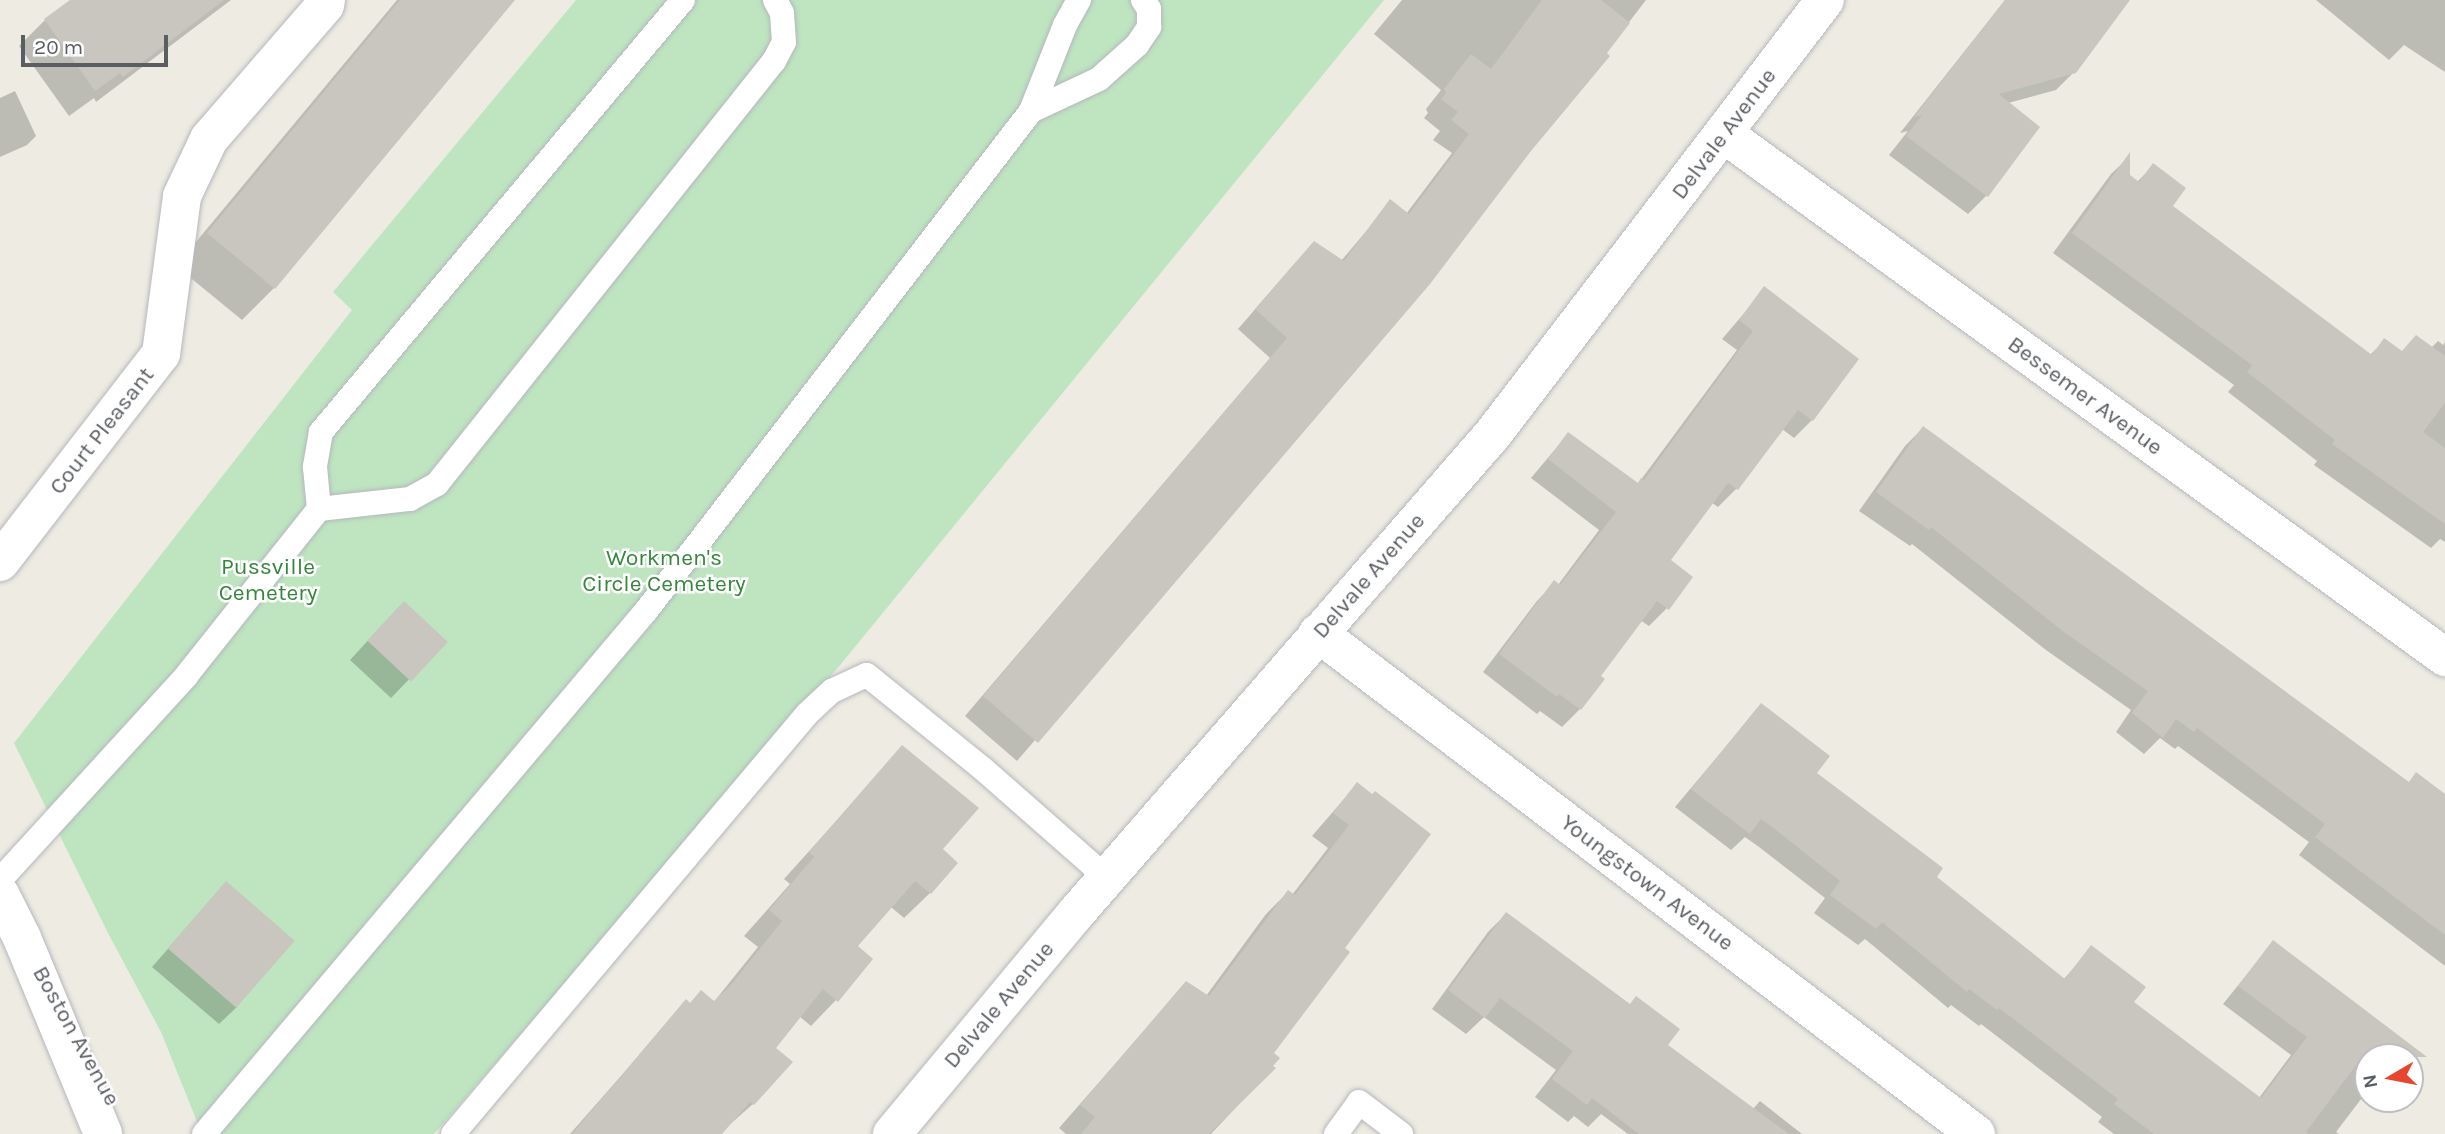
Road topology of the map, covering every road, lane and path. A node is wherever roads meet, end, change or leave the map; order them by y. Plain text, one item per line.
1 (326, 0) edge
2 (682, 0) edge
3 (775, 0) edge
4 (1079, 0) edge
5 (1143, 0) edge
6 (1825, 0) edge
7 (1031, 111) junction
8 (1724, 134) junction
9 (319, 509) junction
10 (0, 562) edge
11 (1318, 634) junction
12 (2445, 657) edge
13 (1107, 878) junction
14 (0, 880) edge
15 (0, 894) edge
16 (11, 945) edge
17 (903, 1130) edge
18 (103, 1134) edge
19 (130, 1134) edge
20 (204, 1134) edge
21 (453, 1134) edge
22 (1336, 1134) edge
23 (1401, 1134) edge
24 (1976, 1134) edge

1 - 10 street, Court Pleasant
2 - 9 lane
3 - 9 lane
4 - 7 lane
5 - 7 lane
6 - 8 street, Delvale Avenue
7 - 20 lane
8 - 11 street, Delvale Avenue
8 - 12 street, Bessemer Avenue
9 - 14 lane
11 - 13 street, Delvale Avenue
11 - 24 street, Youngstown Avenue
13 - 17 street, Delvale Avenue
13 - 21 lane
15 - 16 street
16 - 18 street
16 - 19 street, Boston Avenue
22 - 23 lane

